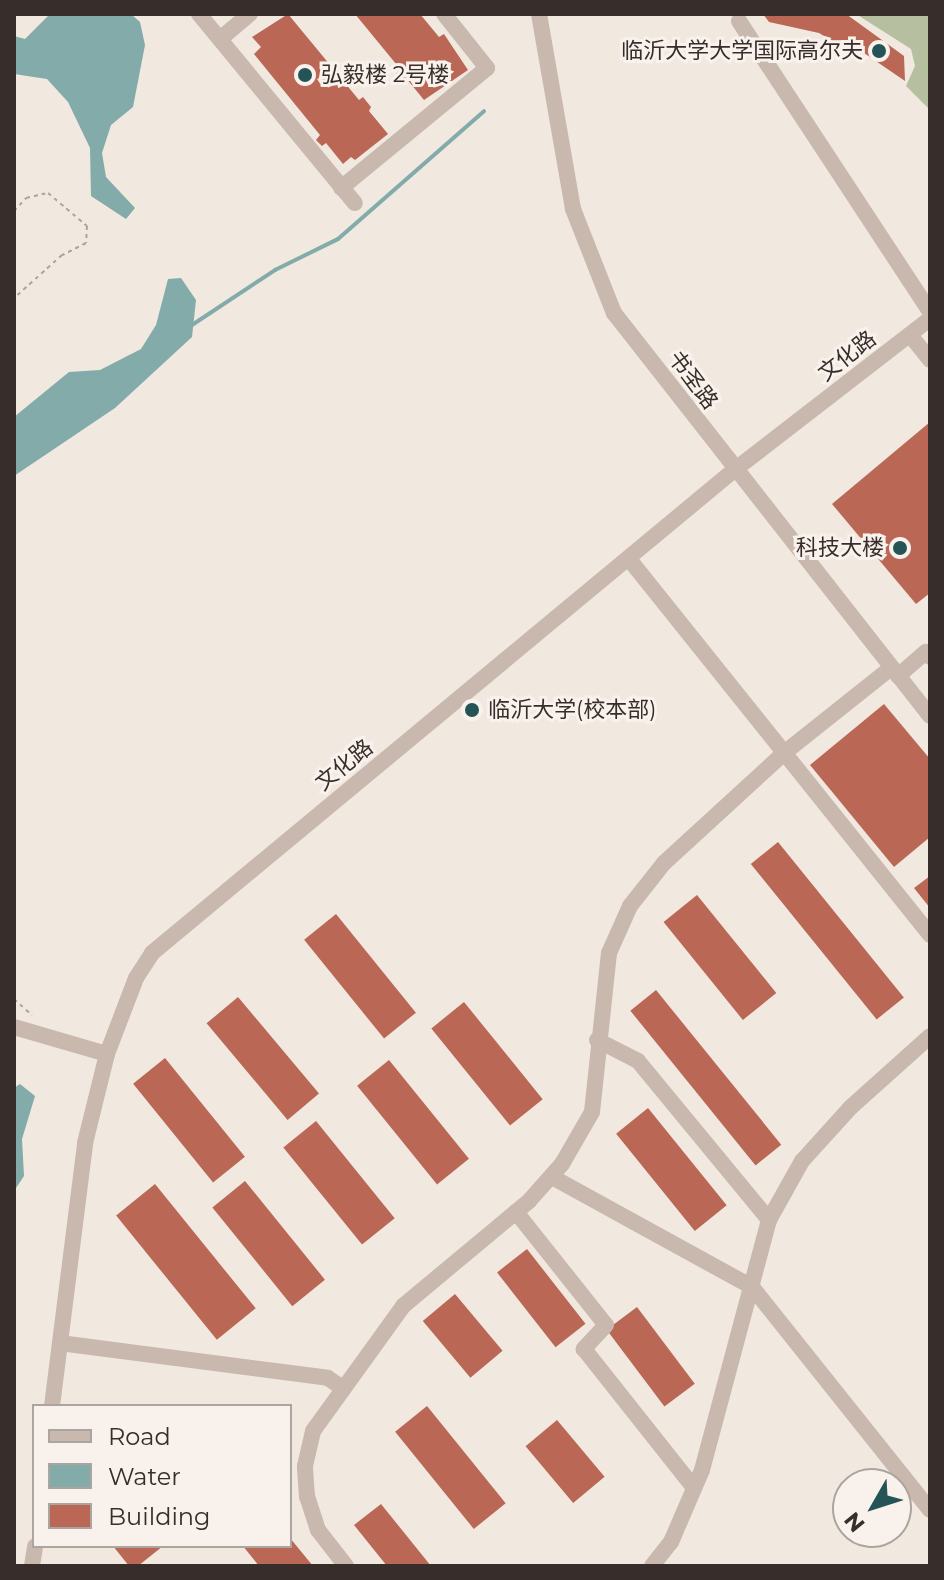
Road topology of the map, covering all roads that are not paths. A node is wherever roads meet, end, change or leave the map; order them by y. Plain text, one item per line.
1 (199, 14) edge
2 (250, 14) edge
3 (444, 14) edge
4 (539, 14) edge
5 (739, 21) dead end
6 (220, 39) junction
7 (341, 188) junction
8 (355, 203) dead end
9 (930, 312) edge
10 (930, 319) edge
11 (910, 335) junction
12 (930, 360) edge
13 (733, 471) junction
14 (629, 559) junction
15 (930, 657) edge
16 (895, 672) junction
17 (930, 716) edge
18 (784, 753) junction
19 (930, 935) edge
20 (14, 1027) edge
21 (930, 1036) edge
22 (597, 1040) junction
23 (107, 1054) junction
24 (552, 1177) junction
25 (516, 1212) junction
26 (769, 1220) junction
27 (752, 1287) junction
28 (60, 1343) junction
29 (341, 1387) junction
30 (52, 1404) edge
31 (694, 1488) junction
32 (930, 1510) edge
33 (346, 1566) edge
34 (652, 1566) edge

1 - 6 street
2 - 6 street
3 - 7 street
4 - 13 street, 书圣路
5 - 9 street
6 - 7 street
7 - 8 street
10 - 11 street, 文化路
11 - 12 street
11 - 13 street, 文化路
13 - 14 street, 文化路
13 - 16 street, 书圣路
14 - 18 street
14 - 23 street, 文化路
15 - 16 street
16 - 17 street, 书圣路
16 - 18 street
18 - 19 street
18 - 22 street
20 - 23 street
21 - 26 street
22 - 24 street
22 - 26 street
23 - 28 street, 文化路
24 - 25 street
24 - 27 street
25 - 29 street
25 - 31 street
26 - 27 street
27 - 31 street
27 - 32 street
28 - 29 street
28 - 30 street, 文化路
29 - 33 street
31 - 34 street

